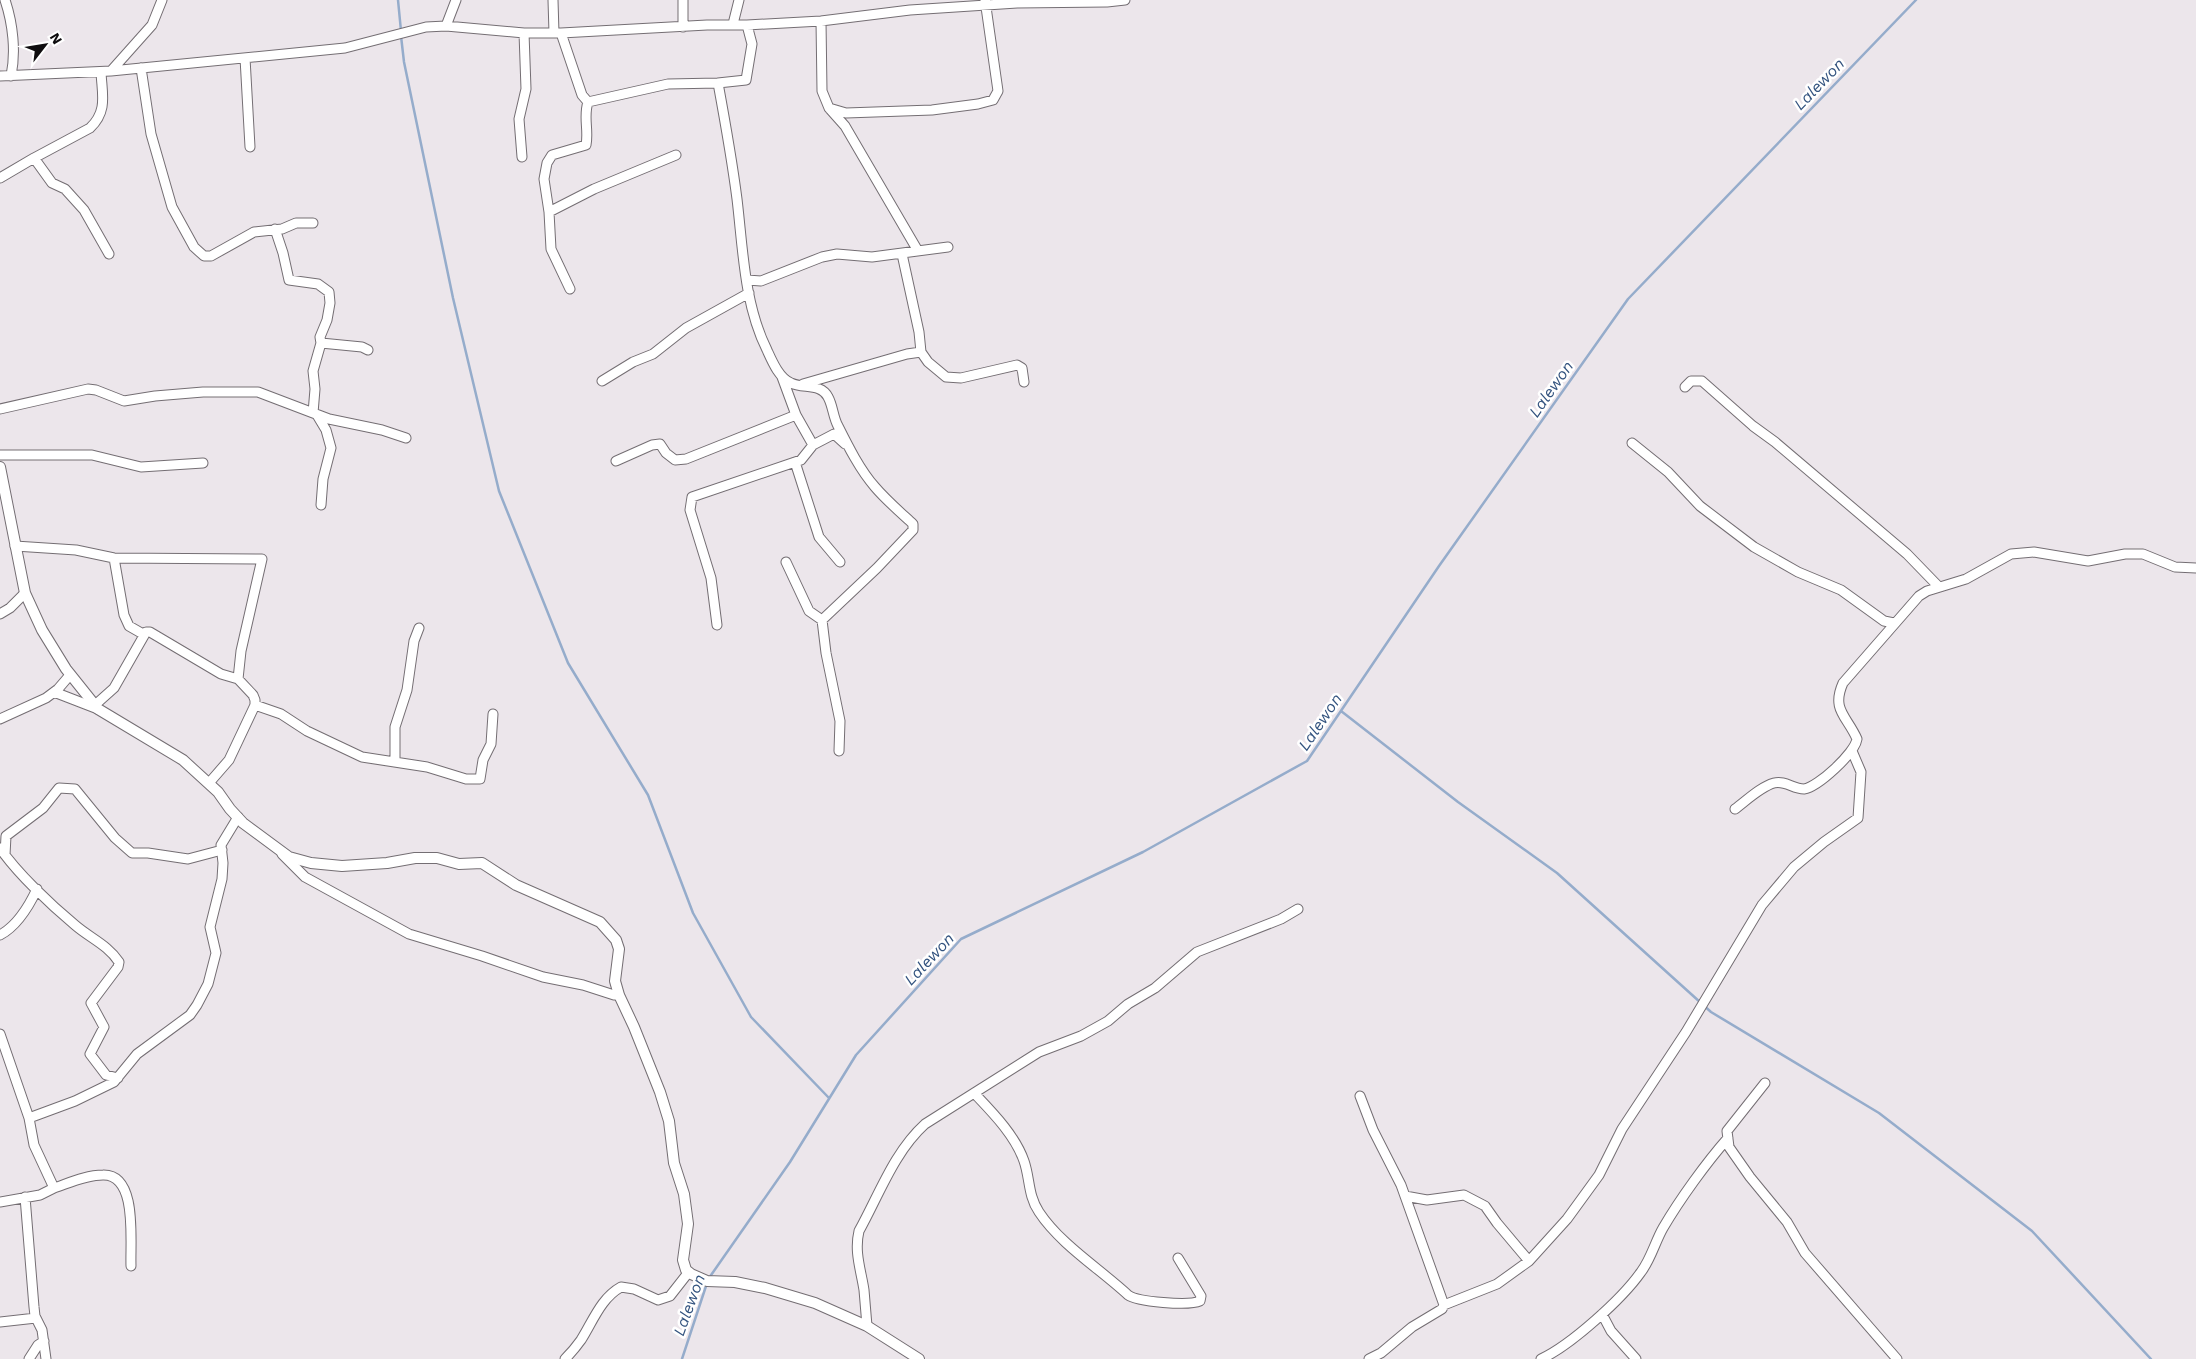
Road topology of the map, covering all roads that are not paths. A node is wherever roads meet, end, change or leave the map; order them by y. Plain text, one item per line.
1 (5, 0) edge
2 (162, 0) edge
3 (456, 0) edge
4 (553, 0) edge
5 (683, 0) edge
6 (739, 0) edge
7 (1125, 0) edge
8 (1106, 1) edge
9 (984, 3) edge
10 (957, 4) edge
11 (821, 21) junction
12 (733, 24) junction
13 (746, 25) junction
14 (446, 26) junction
15 (683, 27) junction
16 (524, 33) junction
17 (557, 33) junction
18 (245, 58) junction
19 (141, 68) junction
20 (111, 71) junction
21 (101, 72) junction
22 (0, 76) edge
23 (11, 76) junction
24 (718, 83) junction
25 (588, 102) junction
26 (829, 108) junction
27 (250, 147) dead end
28 (676, 155) dead end
29 (34, 158) junction
30 (522, 158) dead end
31 (0, 178) edge
32 (549, 212) junction
33 (313, 223) dead end
34 (275, 228) junction
35 (948, 247) dead end
36 (918, 251) junction
37 (109, 254) dead end
38 (902, 254) junction
39 (747, 280) junction
40 (570, 289) dead end
41 (749, 293) junction
42 (321, 343) junction
43 (368, 350) dead end
44 (921, 352) junction
45 (783, 376) junction
46 (602, 381) dead end
47 (1024, 382) dead end
48 (797, 385) junction
49 (1686, 387) dead end
50 (0, 409) edge
51 (315, 414) junction
52 (796, 414) junction
53 (406, 438) dead end
54 (1632, 443) dead end
55 (813, 445) junction
56 (850, 448) junction
57 (0, 455) edge
58 (616, 461) dead end
59 (795, 462) junction
60 (203, 463) dead end
61 (0, 466) edge
62 (321, 505) dead end
63 (14, 546) junction
64 (114, 558) junction
65 (786, 562) dead end
66 (840, 562) dead end
67 (2196, 568) edge
68 (1939, 587) junction
69 (25, 593) junction
70 (0, 614) edge
71 (822, 620) junction
72 (1894, 623) junction
73 (717, 626) dead end
74 (419, 628) dead end
75 (143, 634) junction
76 (70, 675) junction
77 (238, 679) junction
78 (54, 692) junction
79 (255, 705) junction
80 (97, 707) junction
81 (494, 714) dead end
82 (0, 719) edge
83 (839, 750) dead end
84 (1852, 751) junction
85 (395, 762) junction
86 (209, 783) junction
87 (1734, 809) dead end
88 (238, 817) junction
89 (222, 850) junction
90 (2, 852) edge
91 (282, 854) junction
92 (37, 889) junction
93 (1298, 909) dead end
94 (0, 935) edge
95 (619, 994) junction
96 (0, 1034) edge
97 (118, 1078) junction
98 (1765, 1083) dead end
99 (974, 1093) junction
100 (1360, 1096) dead end
101 (29, 1118) junction
102 (1728, 1138) junction
103 (54, 1188) junction
104 (1405, 1196) junction
105 (24, 1197) junction
106 (0, 1202) edge
107 (1178, 1258) dead end
108 (1529, 1261) junction
109 (132, 1266) dead end
110 (688, 1273) junction
111 (1444, 1305) junction
112 (1602, 1314) junction
113 (36, 1318) junction
114 (0, 1322) edge
115 (867, 1326) junction
116 (44, 1341) junction
117 (29, 1359) edge
118 (46, 1359) edge
119 (566, 1359) edge
120 (919, 1359) edge
121 (1369, 1359) edge
122 (1541, 1359) edge
123 (1636, 1359) edge
124 (1898, 1359) edge

1 - 23 street
2 - 20 street
3 - 14 street
4 - 17 street
5 - 15 street
6 - 12 street
7 - 8 street
8 - 9 street
9 - 10 street
9 - 26 street
10 - 11 street
11 - 13 street
11 - 26 street
12 - 13 street
12 - 15 street
13 - 24 street
14 - 16 street
14 - 18 street
15 - 17 street
16 - 17 street
16 - 30 street
17 - 25 street
18 - 19 street
18 - 27 street
19 - 20 street
19 - 34 street
20 - 21 street
21 - 23 street
21 - 29 street
22 - 23 street
24 - 25 street
24 - 39 street
25 - 32 street
26 - 36 street
28 - 32 street
29 - 31 street
29 - 37 street
32 - 40 street
33 - 34 street
34 - 42 street
35 - 36 street
36 - 38 street
38 - 39 street
38 - 44 street
39 - 41 street
41 - 45 street
41 - 46 street
42 - 43 street
42 - 51 street
44 - 47 street
44 - 48 street
45 - 48 street
45 - 52 street
48 - 56 street
49 - 68 street
50 - 51 street
51 - 53 street
51 - 62 street
52 - 55 street
52 - 58 street
54 - 72 street
55 - 56 street
55 - 59 street
56 - 71 street
57 - 60 street
59 - 66 street
59 - 73 street
61 - 63 street
63 - 64 street
63 - 69 street
64 - 75 street
64 - 77 street
65 - 71 street
67 - 68 street
68 - 72 street
69 - 70 street
69 - 76 street
71 - 83 street
72 - 84 street
74 - 85 street
75 - 77 street
75 - 80 street
76 - 78 street
76 - 80 street
77 - 79 street
78 - 80 street
78 - 82 street
79 - 85 street
79 - 86 street
80 - 86 street
81 - 85 street
84 - 87 street
84 - 108 street
86 - 88 street
88 - 89 street
88 - 91 street
89 - 90 street
89 - 97 street
90 - 92 street
91 - 95 street
91 - 95 street
92 - 94 street
92 - 97 street
93 - 99 street
95 - 110 street
96 - 101 street
97 - 101 street
98 - 102 street
99 - 107 street
99 - 115 street
100 - 104 street
101 - 103 street
102 - 112 street
102 - 124 street
103 - 105 street
103 - 109 street
104 - 108 street
104 - 111 street
105 - 106 street
105 - 113 street
108 - 111 street
110 - 115 street
110 - 119 street
111 - 121 street
112 - 122 street
112 - 123 street
113 - 114 street
113 - 116 street
115 - 120 street
116 - 117 street
116 - 118 street

